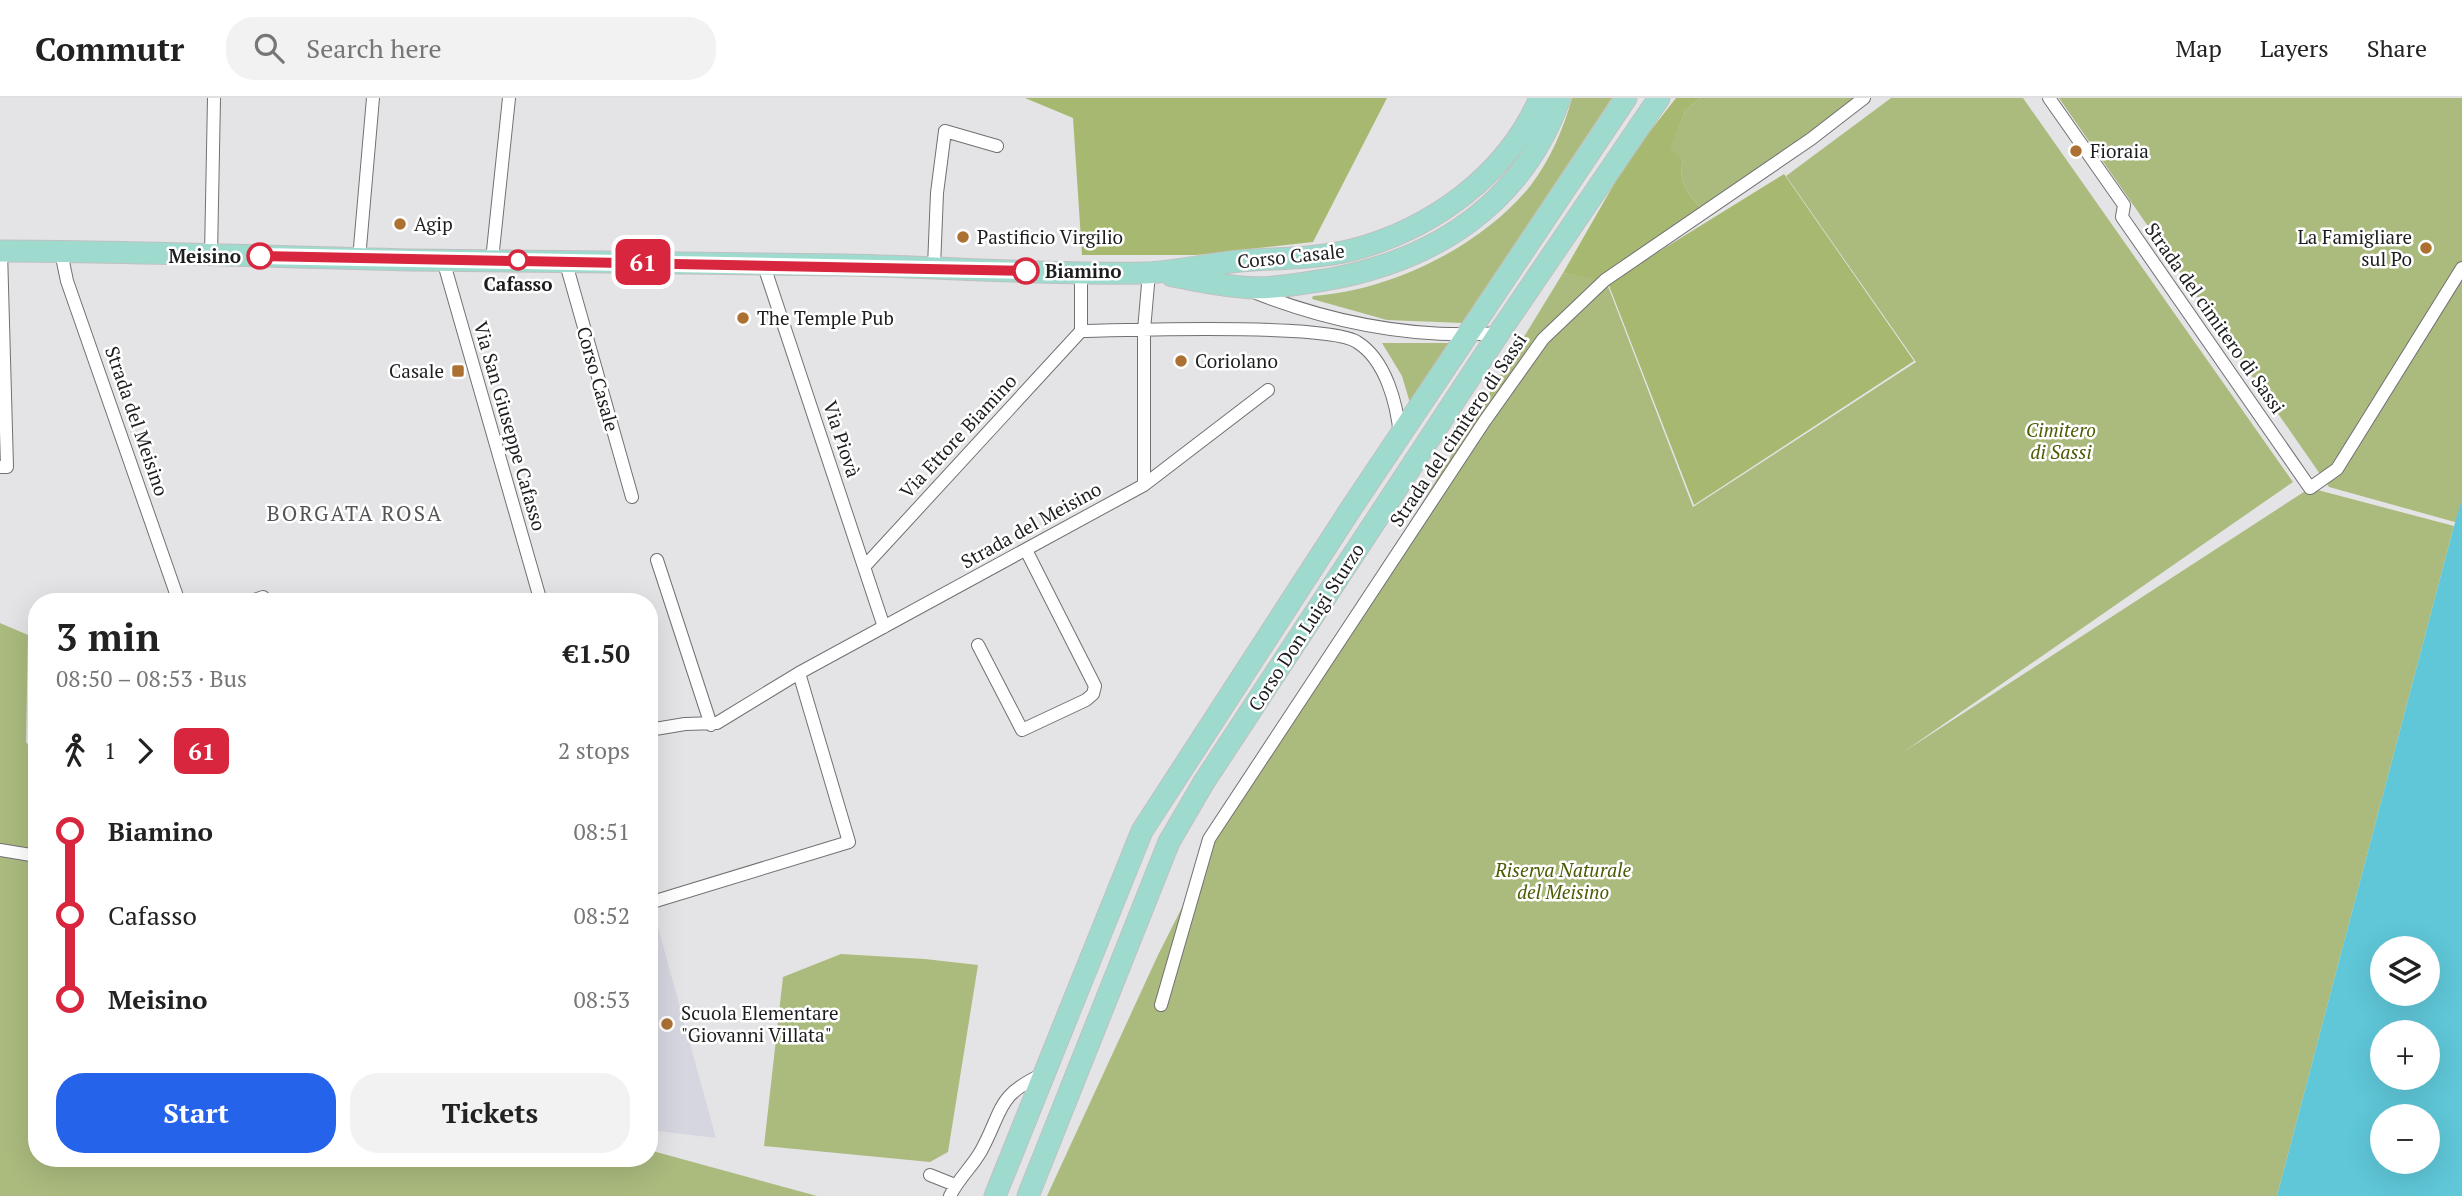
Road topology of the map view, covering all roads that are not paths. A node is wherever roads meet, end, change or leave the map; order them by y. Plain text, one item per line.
1 (214, 98) edge
2 (373, 98) edge
3 (509, 98) edge
4 (1546, 98) edge
5 (1626, 98) edge
6 (1659, 98) edge
7 (1864, 98) edge
8 (2049, 98) edge
9 (997, 146) dead end
10 (1, 251) edge
11 (61, 252) junction
12 (211, 255) junction
13 (359, 259) junction
14 (443, 260) junction
15 (492, 260) junction
16 (565, 260) junction
17 (763, 263) junction
18 (934, 267) junction
19 (2462, 268) edge
20 (1081, 272) junction
21 (1150, 273) junction
22 (1243, 287) junction
23 (1339, 321) junction
24 (1144, 330) junction
25 (1081, 331) junction
26 (1315, 333) junction
27 (1499, 333) junction
28 (1468, 335) junction
29 (1354, 340) junction
30 (1268, 390) dead end
31 (1401, 436) junction
32 (0, 467) edge
33 (1144, 485) junction
34 (632, 497) dead end
35 (1026, 550) junction
36 (657, 561) dead end
37 (864, 567) junction
38 (177, 593) edge
39 (538, 593) edge
40 (884, 627) junction
41 (978, 645) dead end
42 (799, 673) junction
43 (711, 724) junction
44 (658, 728) edge
45 (0, 850) edge
46 (28, 855) edge
47 (658, 900) edge
48 (1161, 1005) dead end
49 (1045, 1073) junction
50 (930, 1175) dead end
51 (953, 1191) edge
52 (995, 1196) edge
53 (1028, 1196) edge

1 - 12 street
2 - 13 street
3 - 15 street
4 - 21 main road, Corso Casale
4 - 22 main road, Corso Casale
5 - 28 main road, Corso Don Luigi Sturzo
6 - 27 main road, Corso Don Luigi Sturzo
7 - 48 street, Strada del cimitero di Sassi
8 - 19 street, Strada del cimitero di Sassi
9 - 18 street
10 - 11 main road, Corso Casale
10 - 32 street, Corso Casale
11 - 12 main road, Corso Casale
11 - 38 street, Strada del Meisino
12 - 13 main road, Corso Casale
13 - 14 main road, Corso Casale
14 - 15 main road, Corso Casale
14 - 39 street, Via San Giuseppe Cafasso
15 - 16 main road, Corso Casale
16 - 17 main road, Corso Casale
16 - 34 street, Corso Casale
17 - 18 main road, Corso Casale
17 - 37 street, Via Piovà
18 - 20 main road, Corso Casale
20 - 21 main road, Corso Casale
20 - 25 street
21 - 22 main road, Corso Casale
21 - 24 street
22 - 23 street
23 - 26 street
23 - 28 street
23 - 29 street
24 - 25 street
24 - 26 street
24 - 33 street
25 - 37 street, Via Ettore Biamino
26 - 29 street
27 - 28 street
27 - 53 main road, Corso Don Luigi Sturzo
28 - 31 main road, Corso Don Luigi Sturzo
29 - 31 street
30 - 33 street, Strada del Meisino
31 - 49 main road, Corso Don Luigi Sturzo
33 - 35 street, Strada del Meisino
35 - 40 street, Strada del Meisino
35 - 41 street
36 - 43 street
37 - 40 street, Via Piovà
40 - 42 street, Strada del Meisino
42 - 43 street, Strada del Meisino
42 - 47 street
43 - 44 street, Strada del Meisino
45 - 46 street
49 - 51 street
49 - 52 main road, Corso Don Luigi Sturzo
50 - 51 street

